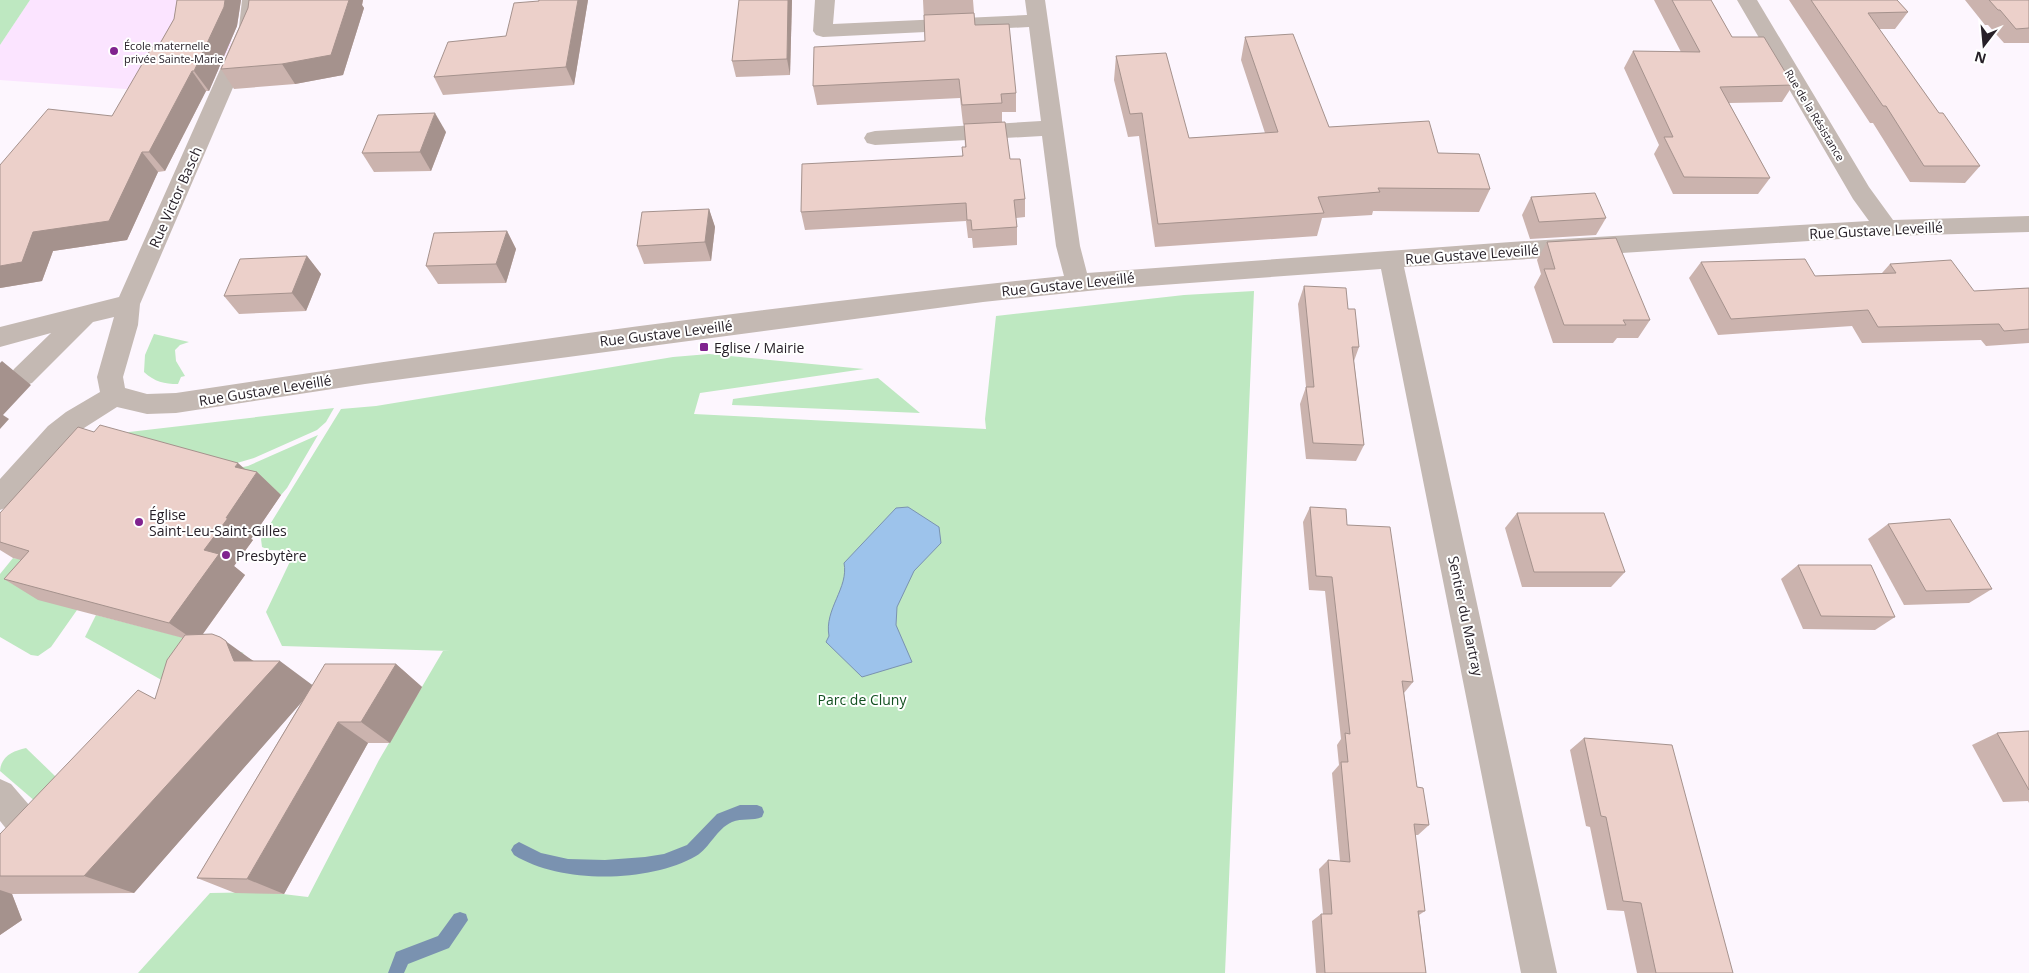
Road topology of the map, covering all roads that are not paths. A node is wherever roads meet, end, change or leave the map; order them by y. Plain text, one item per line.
1 (252, 0) edge
2 (825, 0) edge
3 (1747, 0) edge
4 (1036, 10) edge
5 (1052, 128) junction
6 (876, 138) dead end
7 (2029, 224) edge
8 (1887, 228) junction
9 (1390, 260) junction
10 (1078, 282) junction
11 (128, 304) junction
12 (85, 315) junction
13 (0, 337) edge
14 (23, 376) dead end
15 (114, 396) junction
16 (0, 498) edge
17 (0, 795) edge
18 (36, 839) edge
19 (1539, 973) edge

1 - 11 street, Rue Victor Basch
2 - 4 street
3 - 8 street, Rue de la Résistance
4 - 5 street
5 - 6 street
5 - 10 street
7 - 8 street, Rue Gustave Leveillé
8 - 9 street, Rue Gustave Leveillé
9 - 10 street, Rue Gustave Leveillé
9 - 19 street, Sentier du Martray
10 - 15 street, Rue Gustave Leveillé
11 - 12 street
11 - 15 street, Rue Victor Basch
12 - 13 street
12 - 14 street
15 - 16 street
17 - 18 street

